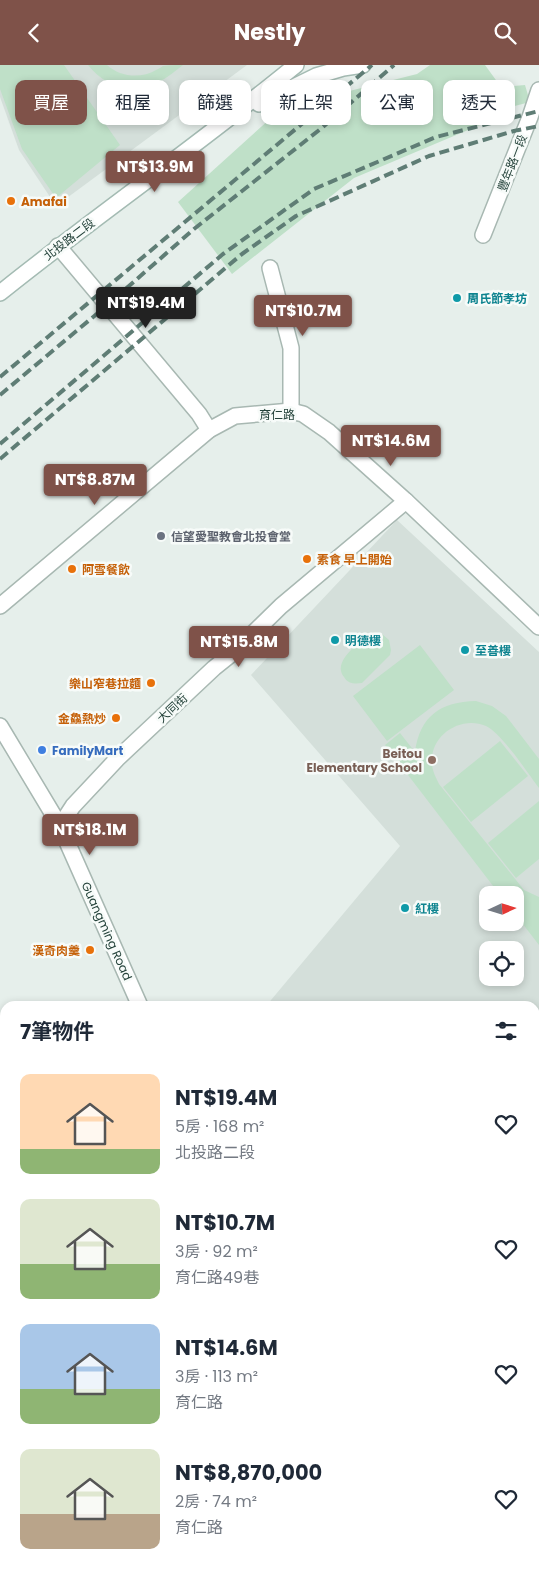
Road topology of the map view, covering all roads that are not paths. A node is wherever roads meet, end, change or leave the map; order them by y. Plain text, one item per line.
1 (296, 65) edge
2 (363, 65) edge
3 (539, 90) edge
4 (251, 102) edge
5 (251, 107) edge
6 (221, 125) edge
7 (483, 235) dead end
8 (58, 246) junction
9 (270, 268) dead end
10 (0, 293) edge
11 (291, 411) junction
12 (209, 430) junction
13 (406, 501) junction
14 (0, 606) edge
15 (539, 627) edge
16 (0, 726) edge
17 (60, 826) junction
18 (138, 1001) edge

1 - 4 street
2 - 5 street
3 - 7 street, 豐年路一段
6 - 8 street, 北投路二段
8 - 10 street, 北投路二段
8 - 12 street
9 - 11 street
11 - 12 street, 育仁路
11 - 13 street, 育仁路
12 - 14 street, 育仁路
13 - 15 street, 育仁路
13 - 17 street, 大同街
16 - 17 street, Guangming Road
17 - 18 street, Guangming Road

